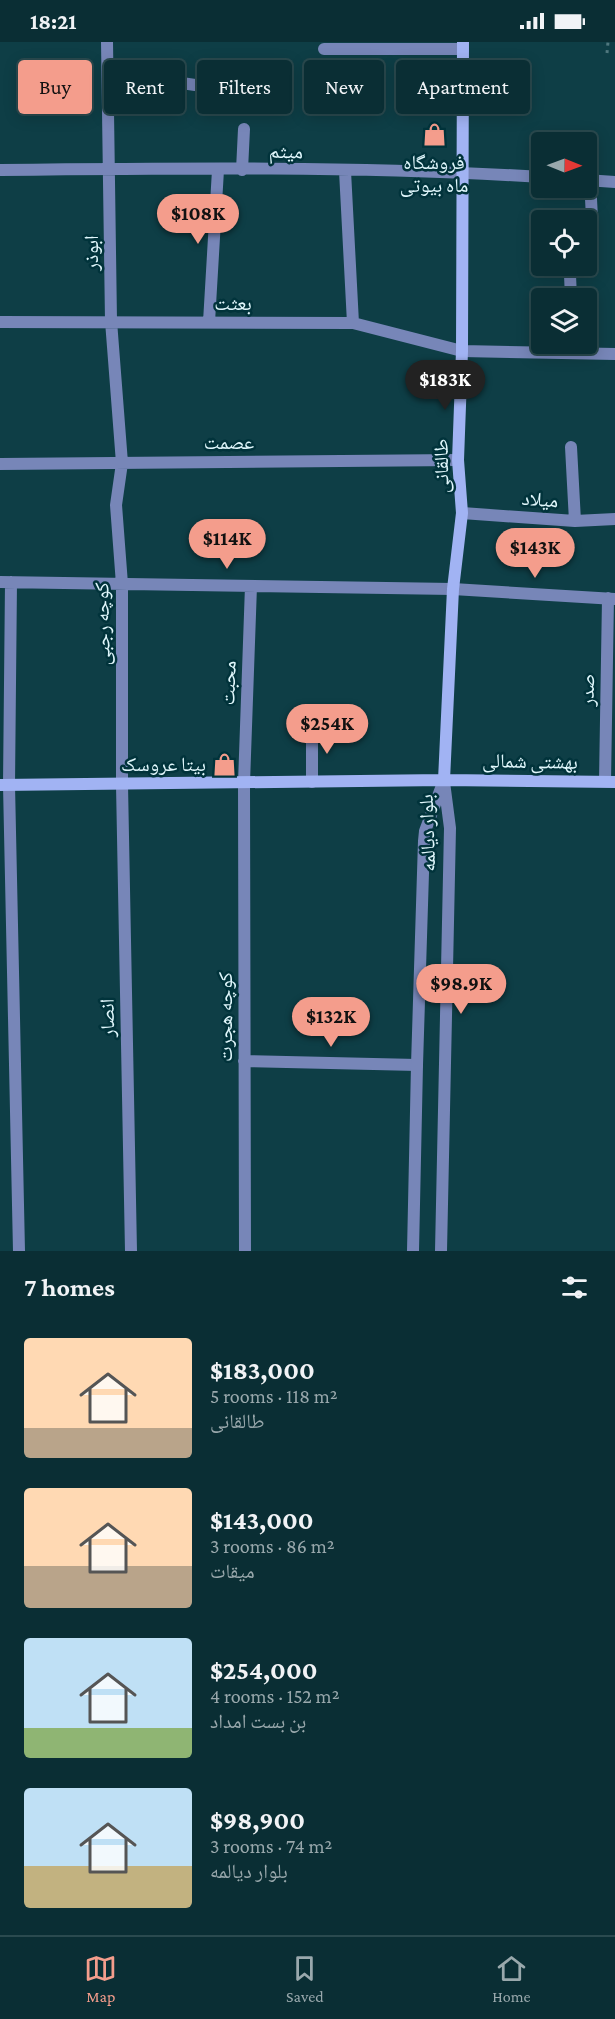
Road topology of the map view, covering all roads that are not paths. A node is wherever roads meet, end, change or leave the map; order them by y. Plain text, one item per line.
1 (107, 42) edge
2 (463, 45) edge
3 (324, 49) dead end
4 (109, 60) edge
5 (185, 83) edge
6 (195, 85) dead end
7 (110, 114) edge
8 (244, 129) dead end
9 (110, 169) junction
10 (0, 170) edge
11 (218, 170) junction
12 (242, 170) junction
13 (345, 171) junction
14 (461, 172) junction
15 (531, 176) edge
16 (597, 181) edge
17 (615, 182) edge
18 (111, 321) junction
19 (0, 322) edge
20 (209, 322) junction
21 (353, 323) junction
22 (531, 349) edge
23 (462, 351) junction
24 (597, 351) edge
25 (615, 354) edge
26 (571, 447) dead end
27 (458, 460) junction
28 (122, 463) junction
29 (0, 464) edge
30 (462, 513) junction
31 (615, 519) edge
32 (575, 521) junction
33 (5, 582) edge
34 (122, 584) junction
35 (251, 586) junction
36 (453, 589) junction
37 (611, 598) edge
38 (312, 729) dead end
39 (444, 780) junction
40 (312, 782) junction
41 (610, 782) edge
42 (244, 783) junction
43 (4, 785) edge
44 (122, 785) junction
45 (244, 1061) junction
46 (417, 1065) junction
47 (19, 1251) edge
48 (131, 1251) edge
49 (245, 1251) edge
50 (413, 1251) edge
51 (441, 1251) edge

1 - 4 street, ابوذر
2 - 3 street
2 - 14 main road, طالقانی
5 - 6 street
7 - 9 street, ابوذر
8 - 12 street
9 - 10 street, میثم
9 - 11 street, میثم
9 - 18 street, ابوذر
11 - 12 street, میثم
11 - 20 street
12 - 13 street, میثم
13 - 14 street, میثم
13 - 21 street
14 - 15 street, میثم
14 - 23 main road, طالقانی
16 - 17 street
18 - 19 street, بعثت
18 - 20 street, بعثت
18 - 28 street, ابوذر
20 - 21 street, بعثت
21 - 23 street, بعثت
22 - 23 street, بعثت
23 - 27 main road, طالقانی
24 - 25 street, بعثت
26 - 32 street
27 - 28 street, عصمت
27 - 30 main road, طالقانی
28 - 29 street, عصمت
28 - 34 street, کوچه رجبی
30 - 32 street, میلاد
30 - 36 main road, طالقانی
31 - 32 street, میلاد
33 - 34 street
33 - 43 street
34 - 35 street
34 - 44 street, کوچه رجبی
35 - 36 street
35 - 42 street, محبت
36 - 37 street
36 - 39 main road, طالقانی
37 - 41 street, صدر
38 - 40 street
39 - 40 main road, بهشتی شمالی
39 - 41 main road, بهشتی شمالی
39 - 46 street, بلوار دیالمه
39 - 51 street, بلوار دیالمه
40 - 42 main road, بهشتی شمالی
42 - 44 main road, بهشتی شمالی
42 - 45 street, کوچه هجرت
43 - 44 main road, بهشتی شمالی
43 - 47 street
44 - 48 street, انصار
45 - 46 street
45 - 49 street, کوچه هجرت
46 - 50 street, بلوار دیالمه

